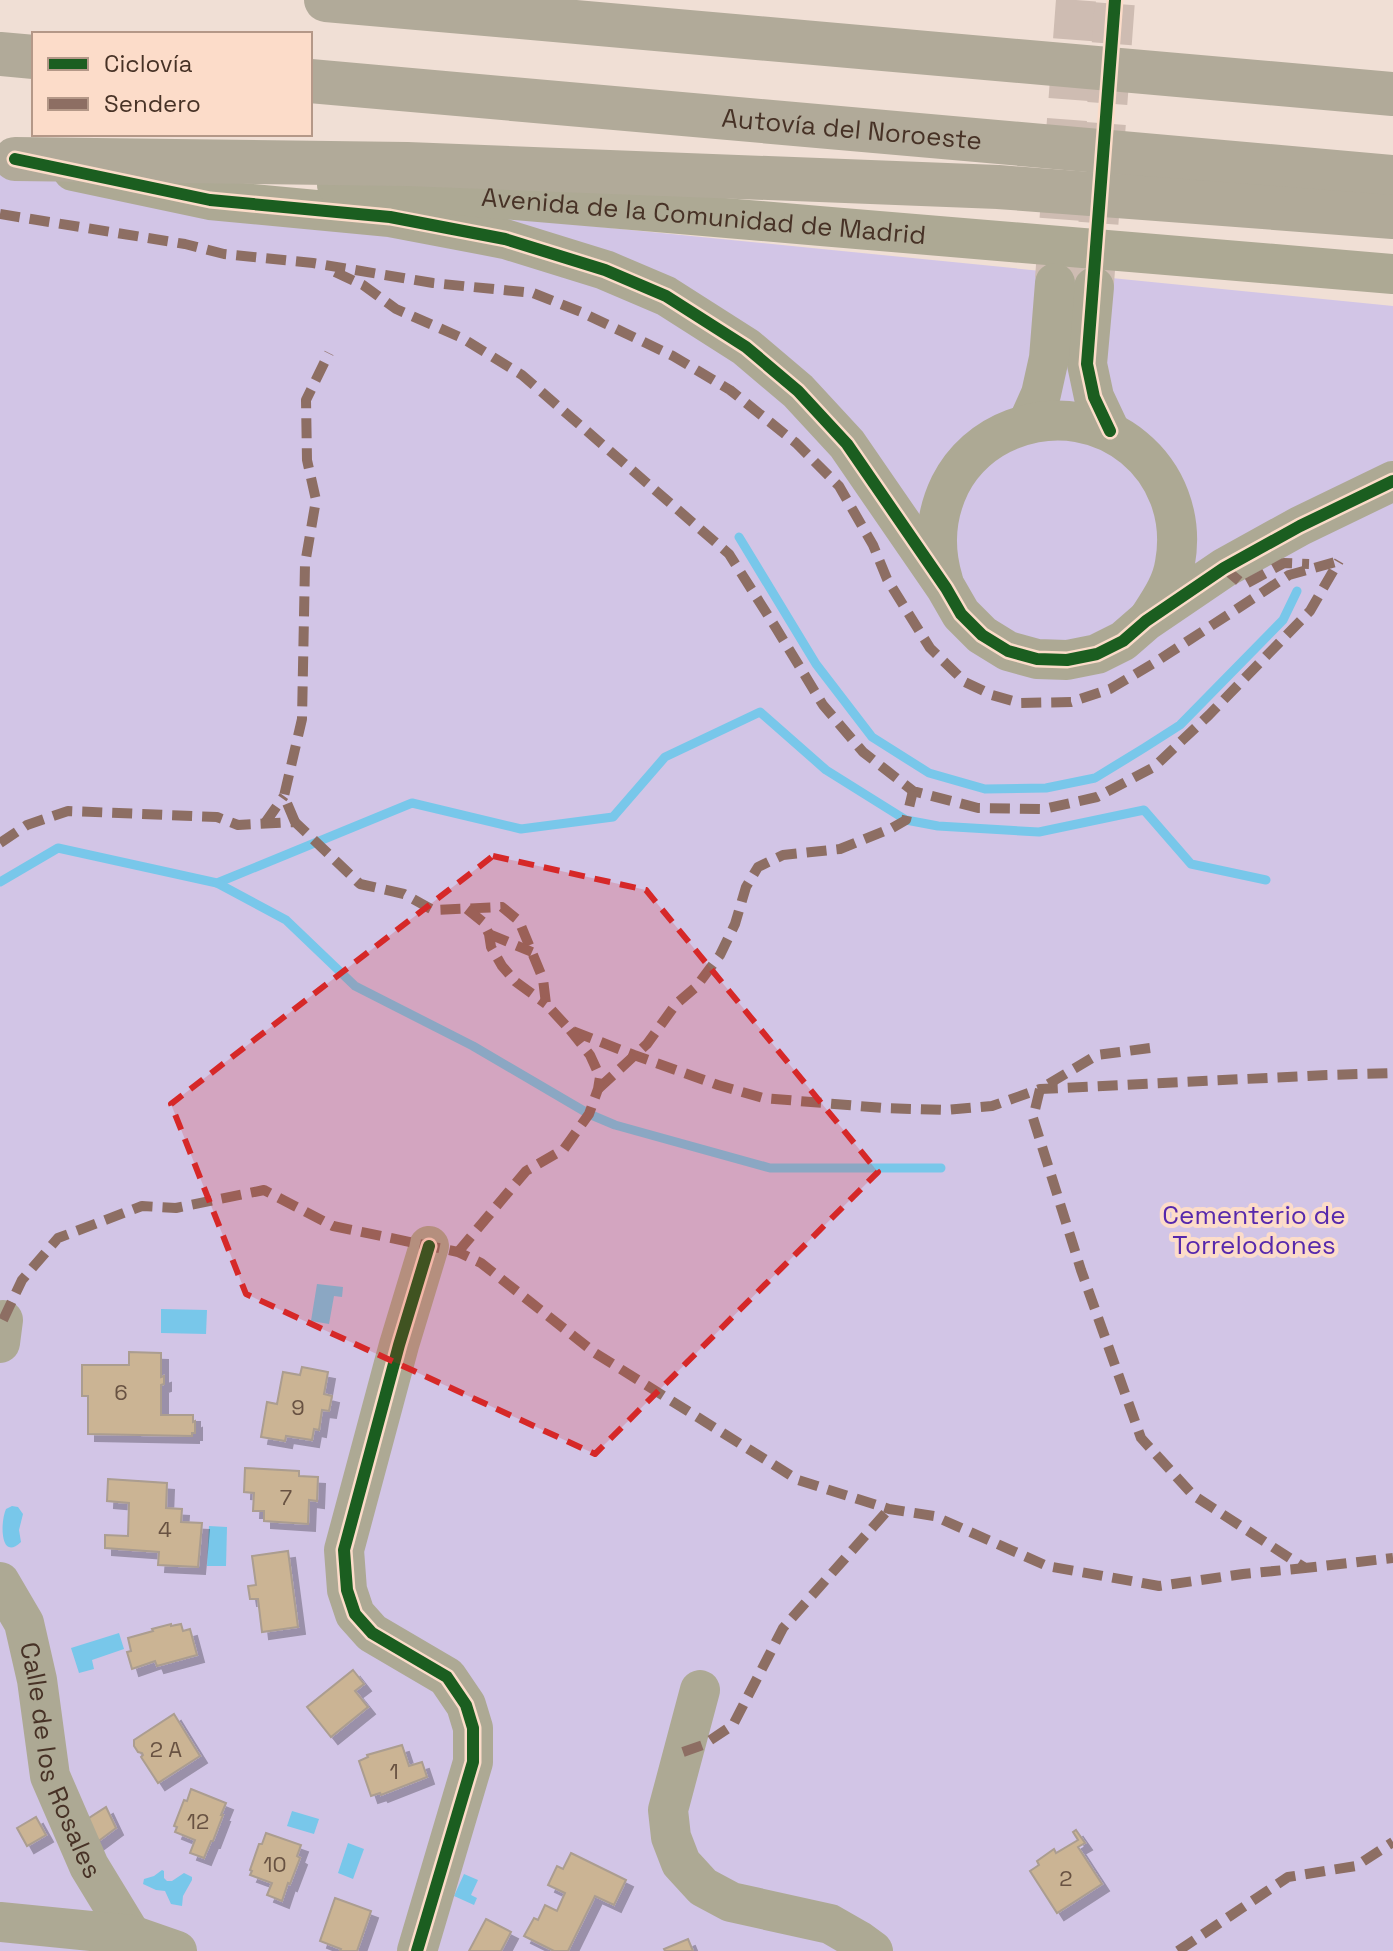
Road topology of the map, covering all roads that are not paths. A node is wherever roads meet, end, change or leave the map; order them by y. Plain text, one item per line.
1 (326, 0) edge
2 (0, 54) edge
3 (32, 57) edge
4 (312, 81) edge
5 (1393, 94) edge
6 (8, 159) edge
7 (1393, 177) edge
8 (1393, 217) edge
9 (1393, 274) edge
10 (1028, 423) junction
11 (1110, 431) junction
12 (1393, 481) edge
13 (946, 588) junction
14 (1146, 621) junction
15 (429, 1246) dead end
16 (0, 1582) edge
17 (700, 1690) dead end
18 (0, 1922) edge
19 (128, 1943) edge
20 (177, 1951) edge
21 (417, 1951) edge
22 (873, 1951) edge

1 - 5 highway
2 - 3 highway
4 - 7 highway, Autovía del Noroeste
6 - 8 highway
6 - 9 street, Avenida de la Comunidad de Madrid
6 - 13 street
10 - 11 street
10 - 11 street
10 - 13 street
11 - 14 street
12 - 14 street
13 - 14 street
15 - 21 street
16 - 19 street, Calle de los Rosales
17 - 22 street
18 - 19 street
19 - 20 street

